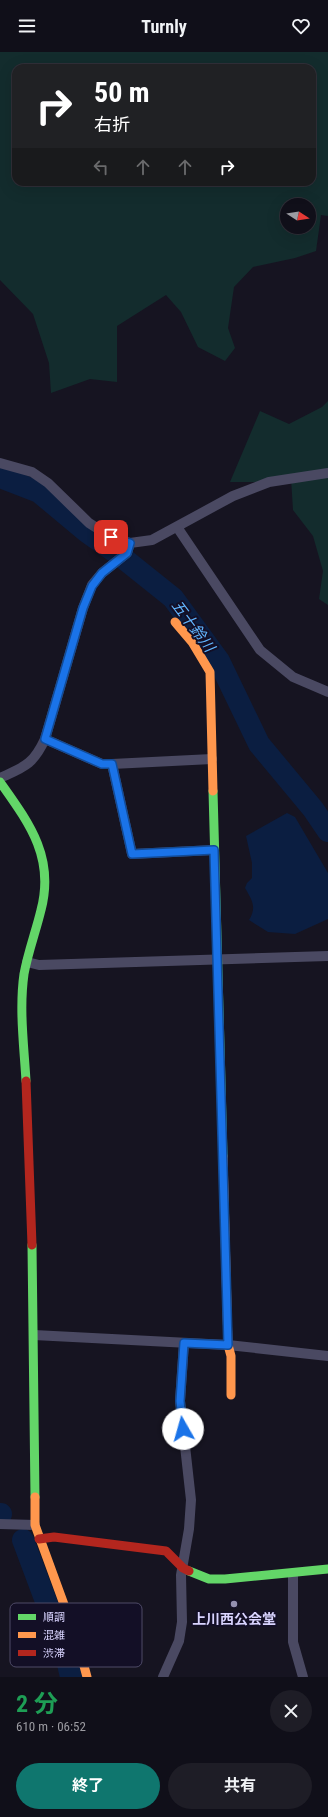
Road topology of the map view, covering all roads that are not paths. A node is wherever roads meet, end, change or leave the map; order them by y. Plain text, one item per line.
1 (0, 463) edge
2 (328, 473) edge
3 (178, 527) junction
4 (128, 548) junction
5 (176, 622) dead end
6 (328, 692) edge
7 (45, 739) junction
8 (212, 759) junction
9 (112, 764) junction
10 (0, 778) edge
11 (0, 782) edge
12 (214, 850) junction
13 (328, 956) edge
14 (218, 958) junction
15 (27, 962) junction
16 (34, 1335) junction
17 (184, 1343) junction
18 (228, 1345) junction
19 (328, 1356) edge
20 (232, 1395) dead end
21 (0, 1524) edge
22 (35, 1525) junction
23 (39, 1539) junction
24 (183, 1568) junction
25 (328, 1569) edge
26 (293, 1574) junction
27 (63, 1603) edge
28 (85, 1667) edge
29 (88, 1677) edge
30 (163, 1677) edge
31 (303, 1677) edge

1 - 4 street
2 - 3 street
3 - 4 street
3 - 6 street
4 - 7 street
5 - 8 street
7 - 9 street
7 - 10 street
8 - 9 street
8 - 12 street
9 - 12 street
11 - 15 street
12 - 14 street
13 - 14 street
14 - 15 street
14 - 18 street
15 - 16 street
16 - 17 street
16 - 22 street
17 - 18 street
17 - 24 street
18 - 19 street
18 - 20 street
21 - 22 street
22 - 23 street
23 - 24 street
23 - 27 street
24 - 26 street
24 - 30 street
25 - 26 street
26 - 31 street
28 - 29 street

